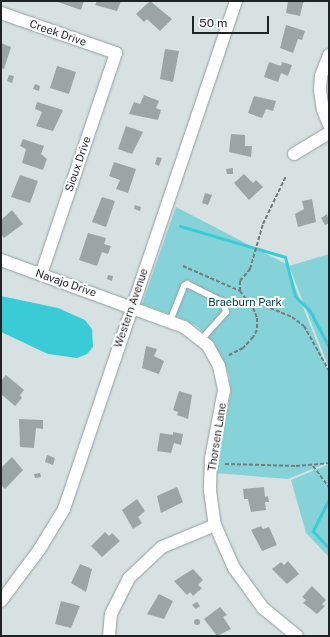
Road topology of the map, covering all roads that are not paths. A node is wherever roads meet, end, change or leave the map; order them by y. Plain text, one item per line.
1 (236, 1) edge
2 (1, 13) edge
3 (116, 53) joint
4 (329, 56) edge
5 (329, 125) edge
6 (329, 134) edge
7 (294, 154) dead end
8 (1, 260) edge
9 (41, 274) junction
10 (132, 306) junction
11 (170, 321) junction
12 (201, 340) junction
13 (215, 525) junction
14 (1, 601) edge
15 (109, 636) edge
16 (297, 636) edge

1 - 10 street, Western Avenue
2 - 3 street, Creek Drive
3 - 9 street, Sioux Drive
4 - 5 street
6 - 7 street
8 - 9 street, Navajo Drive
9 - 10 street, Navajo Drive
10 - 11 street, Thorsen Lane
10 - 14 street, Western Avenue
11 - 12 street, Thorsen Lane
11 - 12 lane
12 - 13 street, Thorsen Lane
13 - 15 street
13 - 16 street, Thorsen Lane

